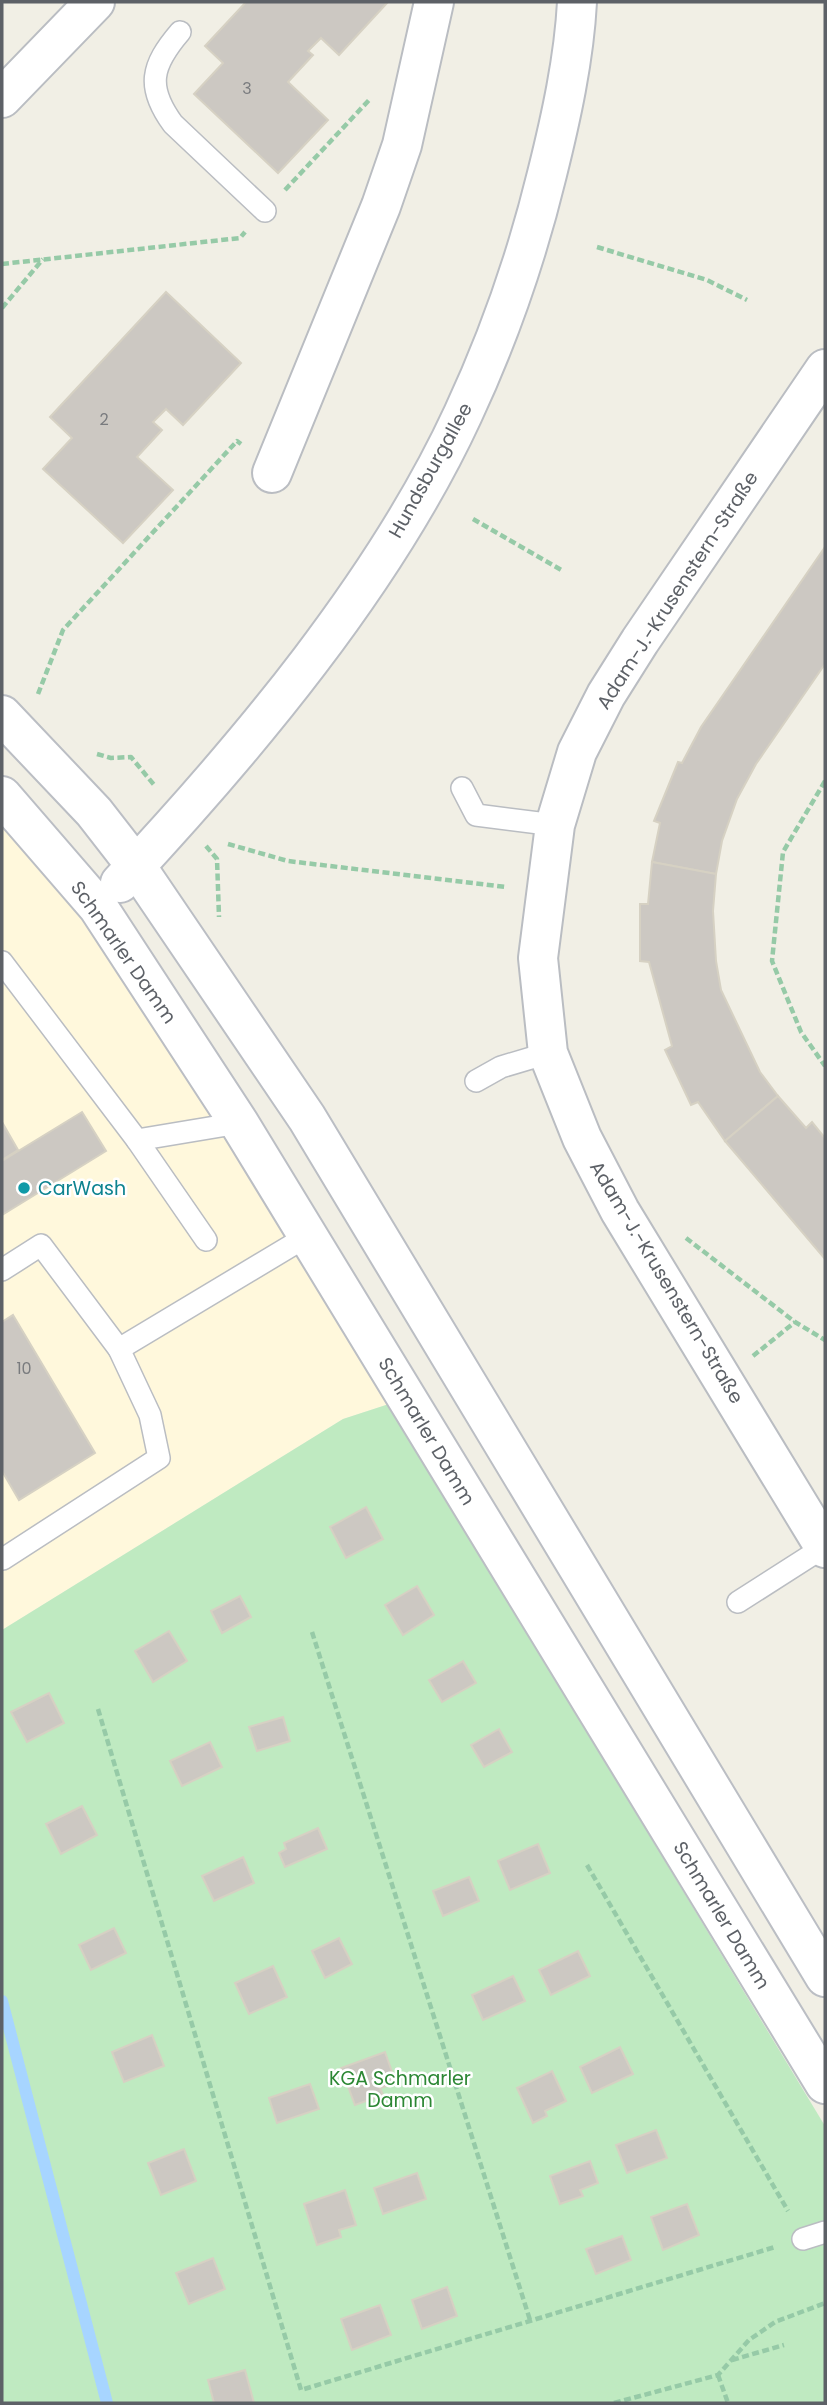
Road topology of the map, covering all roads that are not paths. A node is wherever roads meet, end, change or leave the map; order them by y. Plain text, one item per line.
1 (95, 2) edge
2 (434, 2) edge
3 (577, 2) edge
4 (180, 33) dead end
5 (2, 98) edge
6 (265, 211) dead end
7 (825, 369) edge
8 (272, 473) road end
9 (15, 703) edge
10 (462, 788) dead end
11 (2, 796) edge
12 (555, 825) junction
13 (136, 866) junction
14 (98, 907) junction
15 (2, 962) edge
16 (548, 1053) junction
17 (475, 1082) dead end
18 (239, 1123) junction
19 (137, 1140) junction
20 (309, 1235) junction
21 (206, 1240) dead end
22 (2, 1270) edge
23 (119, 1349) junction
24 (825, 1547) edge
25 (3, 1559) edge
26 (738, 1602) dead end
27 (825, 1977) edge
28 (825, 2084) edge
29 (825, 2232) edge
30 (803, 2239) road end

1 - 5 street
2 - 8 street
3 - 13 street, Hundsburgallee
4 - 6 lane
7 - 12 street, Adam-J.-Krusenstern-Straße
9 - 13 street
10 - 12 lane
11 - 14 street, Schmarler Damm
12 - 16 street, Adam-J.-Krusenstern-Straße
13 - 14 street, Hundsburgallee
13 - 27 street
14 - 18 street, Schmarler Damm
15 - 19 lane
16 - 17 lane
16 - 24 street, Adam-J.-Krusenstern-Straße
18 - 19 lane
18 - 20 street, Schmarler Damm
19 - 21 lane
20 - 23 lane
20 - 28 street, Schmarler Damm
22 - 23 lane
23 - 25 lane
24 - 26 lane
29 - 30 lane

